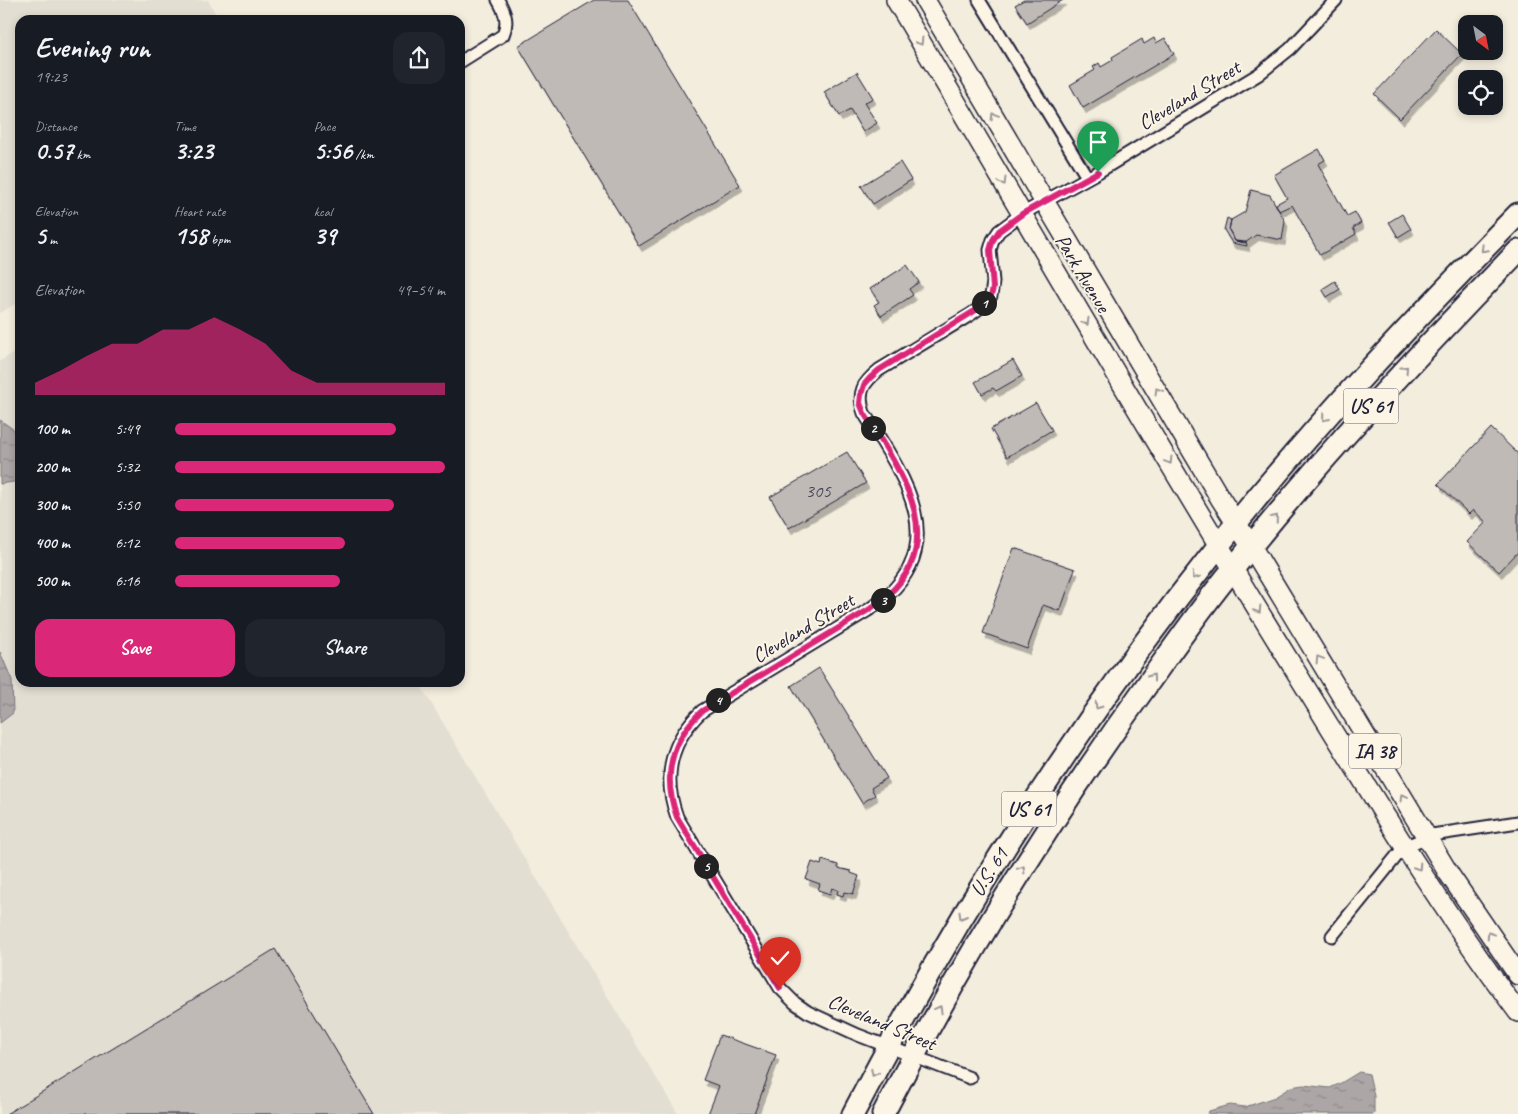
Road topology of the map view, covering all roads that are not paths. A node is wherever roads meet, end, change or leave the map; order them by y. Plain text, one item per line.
1 (498, 0) edge
2 (896, 0) edge
3 (925, 0) edge
4 (979, 0) edge
5 (1336, 0) edge
6 (465, 59) edge
7 (1087, 177) junction
8 (1045, 202) junction
9 (1022, 214) junction
10 (1518, 214) edge
11 (1518, 251) edge
12 (1236, 524) junction
13 (1218, 545) junction
14 (1251, 546) junction
15 (1232, 569) junction
16 (1518, 822) edge
17 (1427, 837) junction
18 (1404, 847) junction
19 (1332, 936) dead end
20 (1518, 975) edge
21 (1518, 1012) edge
22 (888, 1047) junction
23 (912, 1057) junction
24 (970, 1078) dead end
25 (853, 1114) edge
26 (883, 1114) edge

1 - 6 street
2 -> 9 main road, Park Avenue
8 -> 3 main road, Park Avenue
4 - 7 street
5 - 7 street, Cleveland Street
7 - 8 street, Cleveland Street
8 - 9 street, Cleveland Street
12 -> 8 main road, Park Avenue
9 -> 13 main road, Park Avenue
9 - 22 street, Cleveland Street
10 -> 12 highway, US 61
14 -> 11 highway, US 61
12 - 13 highway, U.S. 61 / US 61
12 - 14 main road, IA 38
13 - 15 main road, Park Avenue
13 -> 22 highway, U.S. 61 / US 61
14 - 15 highway, US 61
17 -> 14 main road, IA 38
15 -> 18 main road, IA 38
23 -> 15 highway, U.S. 61 / US 61
16 - 17 street
17 - 18 street
20 -> 17 main road, IA 38
18 - 19 street
18 -> 21 main road, IA 38
22 - 23 street, Cleveland Street
22 -> 25 highway, U.S. 61 / US 61
23 - 24 street, Cleveland Street
23 - 26 highway, U.S. 61 / US 61

